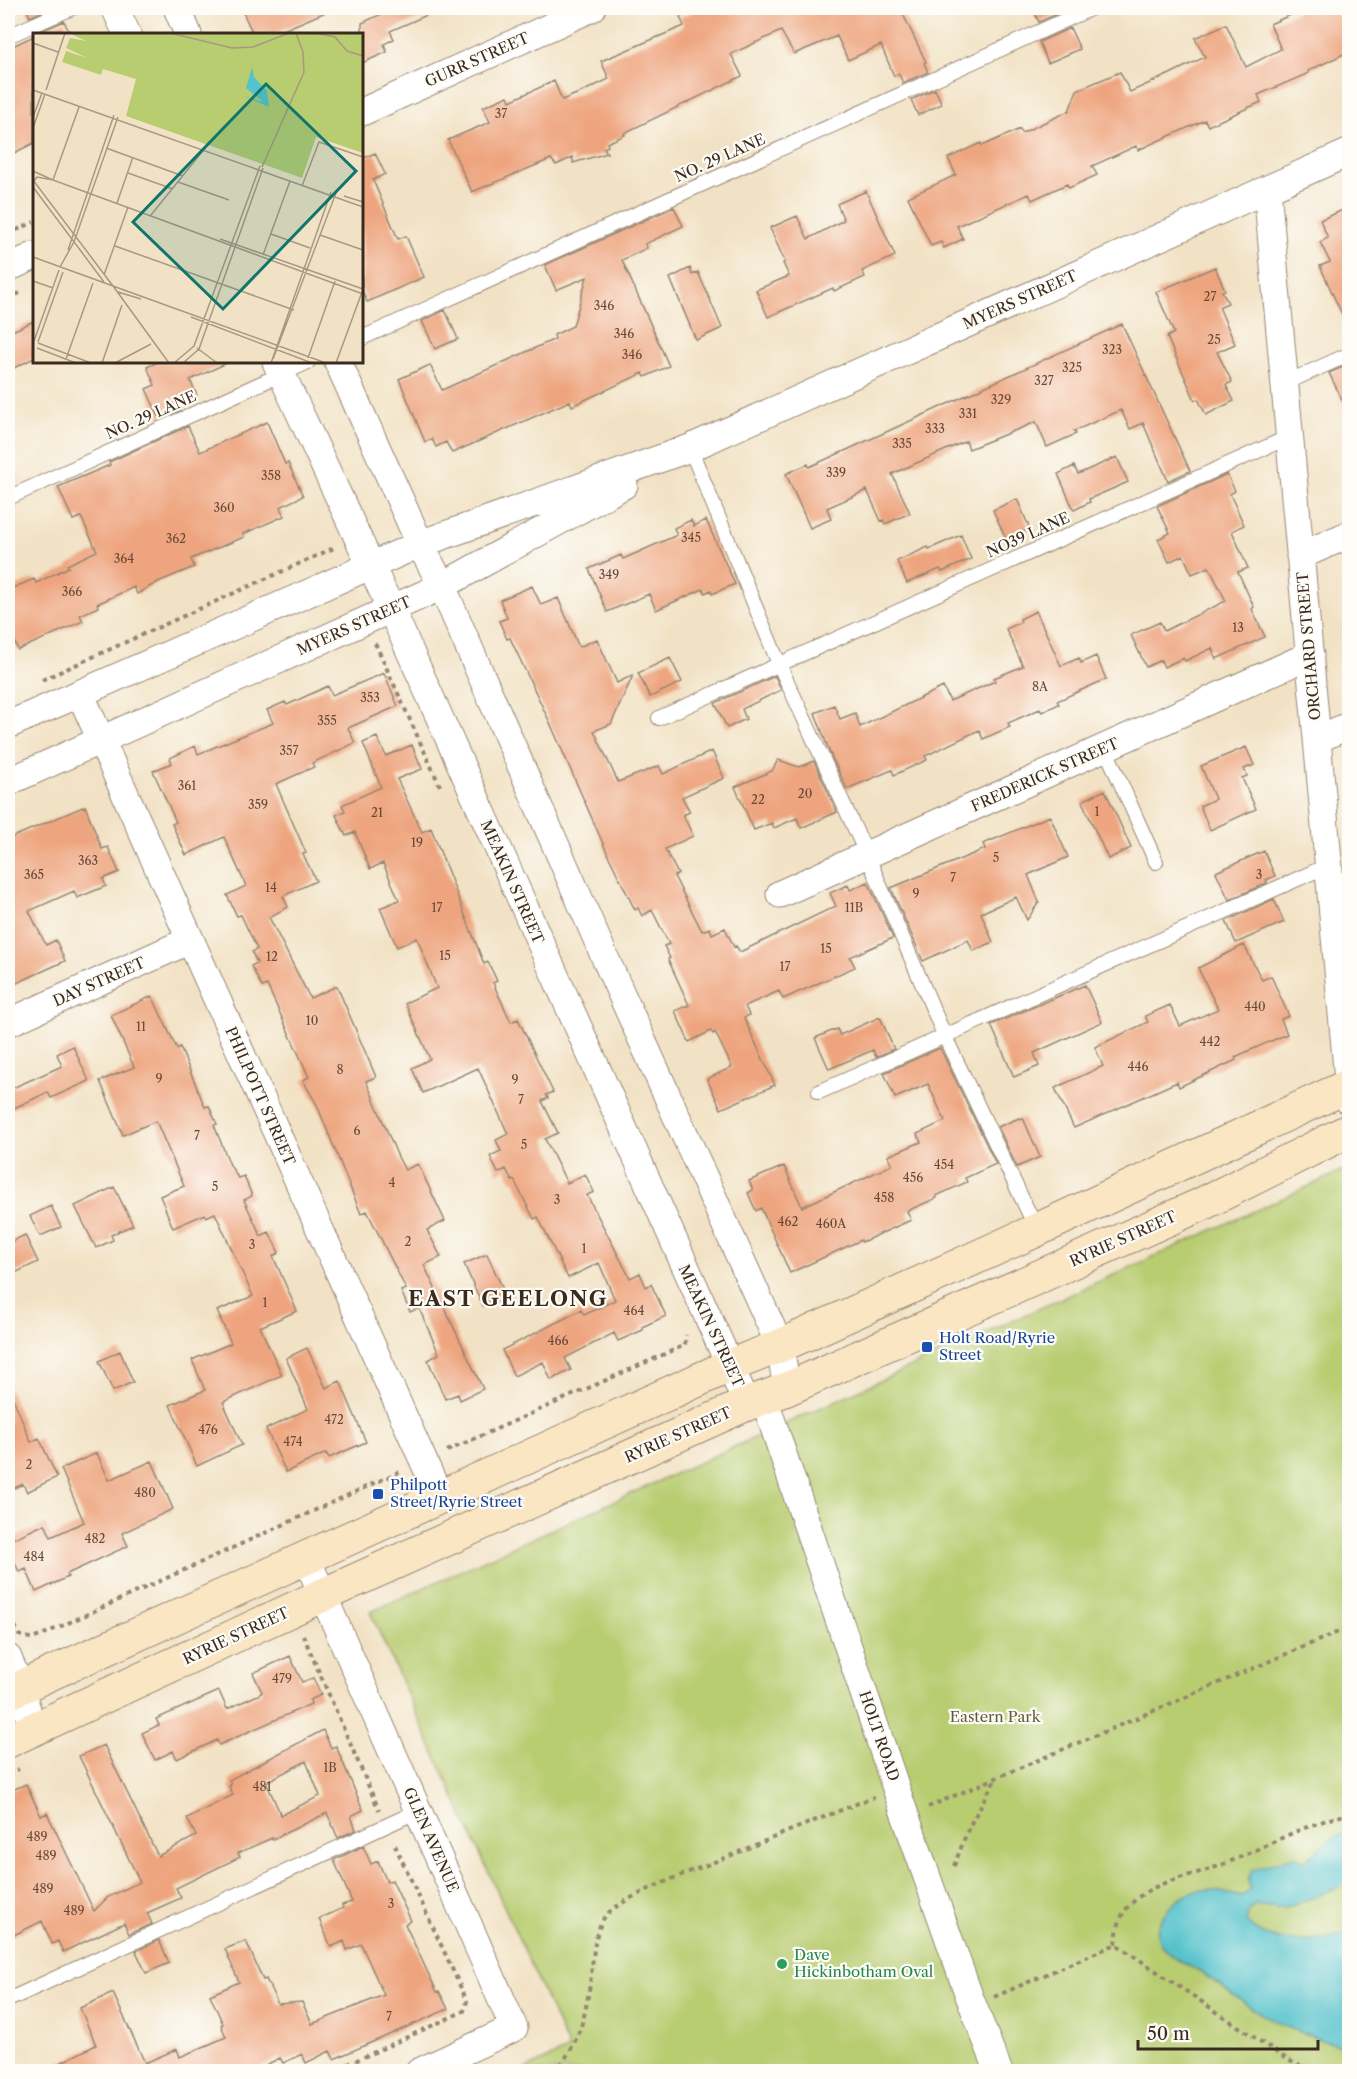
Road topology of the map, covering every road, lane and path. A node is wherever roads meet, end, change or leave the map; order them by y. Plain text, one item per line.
1 (72, 8) edge
2 (115, 8) edge
3 (177, 8) edge
4 (592, 8) edge
5 (1092, 8) edge
6 (127, 33) edge
7 (189, 33) edge
8 (8, 36) edge
9 (363, 112) edge
10 (1350, 152) edge
11 (1267, 189) junction
12 (33, 222) edge
13 (8, 234) edge
14 (33, 256) edge
15 (8, 268) edge
16 (363, 338) edge
17 (1350, 354) edge
18 (302, 363) edge
19 (338, 363) edge
20 (279, 367) edge
21 (1285, 383) junction
22 (1289, 437) junction
23 (690, 448) junction
24 (8, 498) edge
25 (1350, 534) edge
26 (420, 544) junction
27 (336, 547) dead end
28 (1300, 555) junction
29 (370, 564) junction
30 (442, 586) junction
31 (391, 609) junction
32 (369, 643) dead end
33 (1310, 655) junction
34 (779, 664) junction
35 (40, 680) dead end
36 (80, 693) junction
37 (659, 718) dead end
38 (1350, 724) edge
39 (8, 725) edge
40 (1318, 739) junction
41 (101, 740) junction
42 (1106, 748) junction
43 (8, 782) edge
44 (444, 796) dead end
45 (867, 855) junction
46 (1156, 862) dead end
47 (1329, 865) junction
48 (780, 894) dead end
49 (1341, 901) edge
50 (190, 940) junction
51 (8, 1023) edge
52 (945, 1037) junction
53 (1349, 1091) edge
54 (819, 1092) dead end
55 (1350, 1130) edge
56 (1037, 1230) junction
57 (682, 1325) dead end
58 (780, 1346) junction
59 (729, 1366) junction
60 (766, 1397) junction
61 (424, 1461) junction
62 (440, 1498) junction
63 (306, 1557) junction
64 (323, 1595) junction
65 (8, 1609) edge
66 (302, 1632) dead end
67 (12, 1679) edge
68 (23, 1745) edge
69 (8, 1774) edge
70 (996, 1777) dead end
71 (418, 1811) junction
72 (1350, 1814) edge
73 (386, 1826) junction
74 (954, 1866) dead end
75 (1116, 1944) junction
76 (8, 2000) edge
77 (975, 2006) junction
78 (331, 2072) edge
79 (419, 2072) edge
80 (999, 2072) edge
81 (1312, 2072) edge

1 - 8 lane
2 - 6 street
3 - 7 street
4 - 9 street, GURR STREET
5 - 16 lane, NO. 29 LANE
10 - 11 street, MYERS STREET
11 - 21 street, ORCHARD STREET
11 - 23 street, MYERS STREET
12 - 13 path
14 - 15 street
17 - 21 lane
18 - 20 lane, NO. 29 LANE
19 - 26 street
20 - 24 lane, NO. 29 LANE
20 - 29 street, MEAKIN STREET
21 - 22 street, ORCHARD STREET
22 - 28 street, ORCHARD STREET
22 - 34 lane, NO39 LANE
23 - 26 street, MYERS STREET
23 - 30 street, MYERS STREET
23 - 34 lane
25 - 28 street
26 - 29 street, MYERS STREET
26 - 30 street
27 - 35 path
28 - 33 street, ORCHARD STREET
29 - 31 street, MEAKIN STREET
29 - 36 street, MYERS STREET
30 - 31 street, MYERS STREET
30 - 58 street
31 - 41 street, MYERS STREET
31 - 59 street, MEAKIN STREET
32 - 44 path
33 - 40 street, ORCHARD STREET
33 - 42 street, FREDERICK STREET
34 - 37 lane, NO39 LANE
34 - 45 lane
36 - 39 street, MYERS STREET
36 - 41 street, PHILPOTT STREET
38 - 40 street
40 - 47 street, ORCHARD STREET
41 - 43 street, MYERS STREET
41 - 50 street, PHILPOTT STREET
42 - 45 street, FREDERICK STREET
42 - 46 lane
45 - 48 street, FREDERICK STREET
45 - 52 lane
47 - 49 street, ORCHARD STREET
47 - 52 lane
49 - 53 street, ORCHARD STREET
50 - 51 street, DAY STREET
50 - 61 street, PHILPOTT STREET
52 - 54 lane
52 - 56 lane
53 - 56 main road
55 - 60 main road, RYRIE STREET
56 - 58 main road
57 - 61 path
58 - 59 main road
58 - 60 street
59 - 60 street, MEAKIN STREET
59 - 62 main road
60 - 64 main road, RYRIE STREET
60 - 77 street, HOLT ROAD
61 - 62 street, PHILPOTT STREET
61 - 65 path
62 - 63 main road
63 - 64 street, GLEN AVENUE
63 - 67 main road
64 - 68 main road, RYRIE STREET
64 - 71 street, GLEN AVENUE
66 - 73 path
67 - 68 street
68 - 69 path
70 - 74 path
71 - 73 lane
71 - 79 street, GLEN AVENUE
72 - 75 path
73 - 76 lane
73 - 78 path
75 - 77 path
75 - 81 path
77 - 80 street, HOLT ROAD

